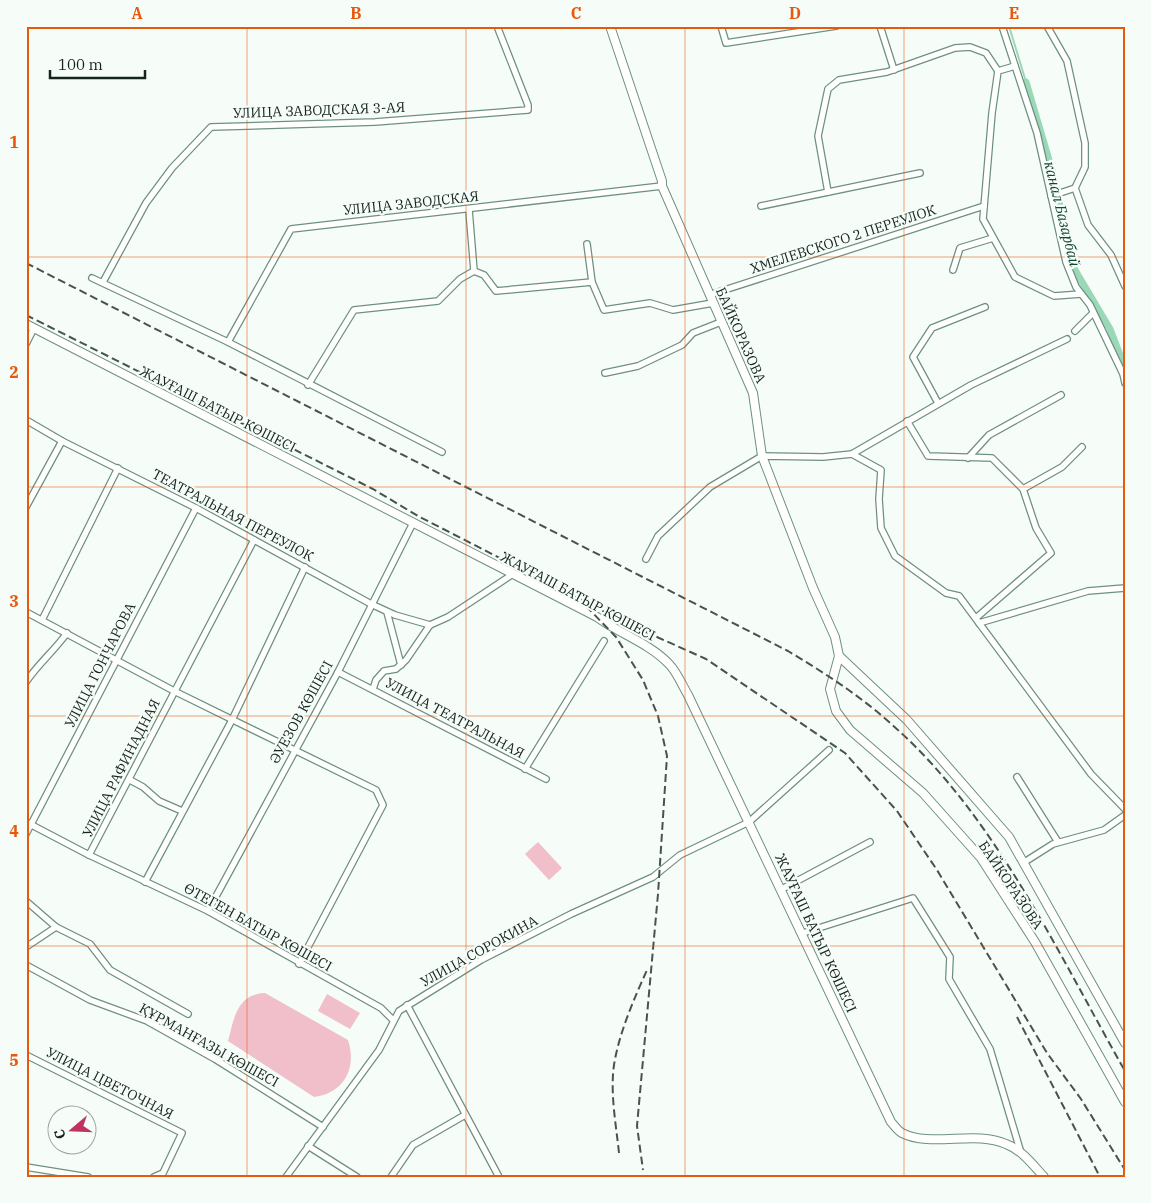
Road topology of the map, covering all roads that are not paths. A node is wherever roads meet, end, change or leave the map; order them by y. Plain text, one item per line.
1 (497, 26) edge
2 (610, 26) edge
3 (721, 26) edge
4 (836, 26) edge
5 (880, 26) edge
6 (1002, 26) edge
7 (1047, 26) edge
8 (795, 29) edge
9 (1015, 66) junction
10 (894, 70) junction
11 (998, 71) junction
12 (920, 172) dead end
13 (662, 186) junction
14 (1073, 189) junction
15 (828, 192) junction
16 (1051, 196) junction
17 (761, 206) dead end
18 (984, 206) junction
19 (469, 210) junction
20 (993, 238) junction
21 (588, 244) dead end
22 (953, 270) dead end
23 (474, 271) junction
24 (92, 278) dead end
25 (103, 282) junction
26 (592, 282) junction
27 (1125, 286) edge
28 (1081, 294) junction
29 (711, 299) junction
30 (985, 307) dead end
31 (1093, 313) junction
32 (721, 322) junction
33 (30, 326) edge
34 (1075, 330) dead end
35 (1067, 339) dead end
36 (228, 342) junction
37 (26, 344) edge
38 (605, 374) dead end
39 (1125, 383) edge
40 (308, 384) junction
41 (1061, 395) dead end
42 (938, 403) junction
43 (26, 420) edge
44 (907, 421) junction
45 (62, 440) junction
46 (1082, 447) dead end
47 (442, 452) dead end
48 (852, 454) junction
49 (762, 456) junction
50 (968, 458) junction
51 (118, 468) junction
52 (1023, 489) junction
53 (26, 507) edge
54 (196, 508) junction
55 (412, 524) junction
56 (254, 540) junction
57 (646, 559) dead end
58 (304, 567) junction
59 (513, 574) junction
60 (1125, 588) edge
61 (371, 604) junction
62 (26, 612) edge
63 (387, 612) junction
64 (42, 620) junction
65 (978, 621) junction
66 (430, 625) junction
67 (67, 634) junction
68 (604, 641) dead end
69 (839, 656) junction
70 (117, 659) junction
71 (401, 665) junction
72 (338, 672) junction
73 (26, 682) edge
74 (373, 689) junction
75 (174, 691) junction
76 (232, 720) junction
77 (295, 750) junction
78 (829, 750) dead end
79 (525, 769) junction
80 (1017, 777) dead end
81 (546, 779) dead end
82 (130, 780) junction
83 (1125, 809) edge
84 (182, 811) junction
85 (1125, 815) edge
86 (749, 822) junction
87 (29, 824) edge
88 (26, 834) edge
89 (870, 842) dead end
90 (1058, 842) junction
91 (89, 856) junction
92 (1023, 863) junction
93 (145, 882) junction
94 (782, 889) junction
95 (26, 901) edge
96 (208, 912) junction
97 (56, 927) junction
98 (803, 933) junction
99 (26, 946) edge
100 (26, 964) edge
101 (299, 964) junction
102 (408, 1006) junction
103 (188, 1014) dead end
104 (393, 1020) junction
105 (1125, 1043) edge
106 (26, 1055) edge
107 (1125, 1102) edge
108 (465, 1114) junction
109 (323, 1127) junction
110 (308, 1146) junction
111 (1021, 1153) junction
112 (26, 1167) edge
113 (88, 1177) edge
114 (154, 1177) edge
115 (286, 1177) edge
116 (356, 1177) edge
117 (391, 1177) edge
118 (498, 1177) edge
119 (1044, 1177) edge

1 - 25 street, УЛИЦА ЗАВОДСКАЯ 3-АЯ
2 - 13 street, БАЙКОРАЗОВА
3 - 8 street
4 - 8 street
5 - 10 street
6 - 9 street
7 - 14 street
9 - 11 street
9 - 16 street
10 - 11 street
10 - 15 street
11 - 18 street
12 - 15 street
13 - 19 street, УЛИЦА ЗАВОДСКАЯ
13 - 29 street, БАЙКОРАЗОВА
14 - 16 street
14 - 27 street
15 - 17 street
16 - 28 street
18 - 20 street
18 - 29 street, ХМЕЛЕВСКОГО 2 ПЕРЕУЛОК
19 - 23 street
19 - 36 street, УЛИЦА ЗАВОДСКАЯ
20 - 22 street
20 - 28 street
21 - 26 street
23 - 26 street
23 - 40 street
24 - 25 street
25 - 36 street
26 - 29 street, ХМЕЛЕВСКОГО 2 ПЕРЕУЛОК
28 - 31 street
29 - 32 street, БАЙКОРАЗОВА
30 - 42 street
31 - 34 street
31 - 39 street
32 - 38 street
32 - 49 street, БАЙКОРАЗОВА
33 - 37 street
33 - 55 street, ЖАУҒАШ БАТЫР КӨШЕСІ
35 - 42 street
36 - 40 street
40 - 47 street
41 - 50 street
42 - 44 street
43 - 45 street, ТЕАТРАЛЬНАЯ ПЕРЕУЛОК
44 - 48 street
44 - 50 street
45 - 51 street, ТЕАТРАЛЬНАЯ ПЕРЕУЛОК
45 - 53 street
46 - 52 street
48 - 49 street
48 - 65 street
49 - 57 street
49 - 69 street, БАЙКОРАЗОВА
50 - 52 street
51 - 54 street, ТЕАТРАЛЬНАЯ ПЕРЕУЛОК
51 - 64 street
52 - 65 street
54 - 56 street, ТЕАТРАЛЬНАЯ ПЕРЕУЛОК
54 - 70 street, УЛИЦА ГОНЧАРОВА
55 - 59 street, ЖАУҒАШ БАТЫР КӨШЕСІ
55 - 61 street, ӘУЕЗОВ КӨШЕСІ
56 - 58 street, ТЕАТРАЛЬНАЯ ПЕРЕУЛОК
56 - 75 street, УЛИЦА РАФИНАДНАЯ
58 - 61 street, ТЕАТРАЛЬНАЯ ПЕРЕУЛОК
58 - 76 street
59 - 66 street, УЛИЦА ТЕАТРАЛЬНАЯ
59 - 86 street, ЖАУҒАШ БАТЫР КӨШЕСІ
60 - 65 street
61 - 63 street, ТЕАТРАЛЬНАЯ ПЕРЕУЛОК
61 - 72 street, ӘУЕЗОВ КӨШЕСІ
62 - 64 street, УЛИЦА РАФИНАДНАЯ
63 - 66 street, ТЕАТРАЛЬНАЯ ПЕРЕУЛОК
63 - 71 street
64 - 67 street, УЛИЦА РАФИНАДНАЯ
65 - 83 street
66 - 71 street, УЛИЦА ТЕАТРАЛЬНАЯ
67 - 70 street, УЛИЦА РАФИНАДНАЯ
67 - 73 street
68 - 79 street, УЛИЦА ТЕАТРАЛЬНАЯ
69 - 92 street, БАЙКОРАЗОВА
69 - 107 street, БАЙКОРАЗОВА
70 - 75 street, УЛИЦА РАФИНАДНАЯ
70 - 87 street, УЛИЦА ГОНЧАРОВА
71 - 74 street, УЛИЦА ТЕАТРАЛЬНАЯ
72 - 74 street, УЛИЦА ТЕАТРАЛЬНАЯ
72 - 77 street, ӘУЕЗОВ КӨШЕСІ
74 - 79 street, УЛИЦА ТЕАТРАЛЬНАЯ
75 - 76 street, УЛИЦА РАФИНАДНАЯ
75 - 82 street, УЛИЦА РАФИНАДНАЯ
76 - 77 street, УЛИЦА РАФИНАДНАЯ
76 - 84 street
77 - 96 street, ӘУЕЗОВ КӨШЕСІ
77 - 101 street, УЛИЦА РАФИНАДНАЯ
78 - 86 street, УЛИЦА СОРОКИНА
79 - 81 street, УЛИЦА ТЕАТРАЛЬНАЯ
80 - 90 street
82 - 84 street
82 - 91 street, УЛИЦА РАФИНАДНАЯ
84 - 93 street
85 - 90 street
86 - 94 street, ЖАУҒАШ БАТЫР КӨШЕСІ
86 - 102 street, УЛИЦА СОРОКИНА
87 - 88 street, УЛИЦА ГОНЧАРОВА
87 - 91 street, ӨТЕГЕН БАТЫР КӨШЕСІ
89 - 94 street
90 - 92 street
91 - 93 street, ӨТЕГЕН БАТЫР КӨШЕСІ
92 - 105 street, БАЙКОРАЗОВА
93 - 96 street, ӨТЕГЕН БАТЫР КӨШЕСІ
94 - 98 street, ЖАУҒАШ БАТЫР КӨШЕСІ
95 - 97 street
96 - 101 street, ӨТЕГЕН БАТЫР КӨШЕСІ
97 - 99 street
97 - 103 street
98 - 111 street, ЖАУҒАШ БАТЫР КӨШЕСІ
98 - 111 street
100 - 109 street, ҚҰРМАНҒАЗЫ КӨШЕСІ
101 - 104 street, ӨТЕГЕН БАТЫР КӨШЕСІ
102 - 104 street, УЛИЦА СОРОКИНА
102 - 108 street
104 - 109 street, УЛИЦА СОРОКИНА
106 - 114 street, УЛИЦА ЦВЕТОЧНАЯ
108 - 117 street
108 - 118 street
109 - 110 street, УЛИЦА СОРОКИНА
110 - 115 street, УЛИЦА СОРОКИНА
110 - 116 street
111 - 119 street, ЖАУҒАШ БАТЫР КӨШЕСІ
112 - 113 street

